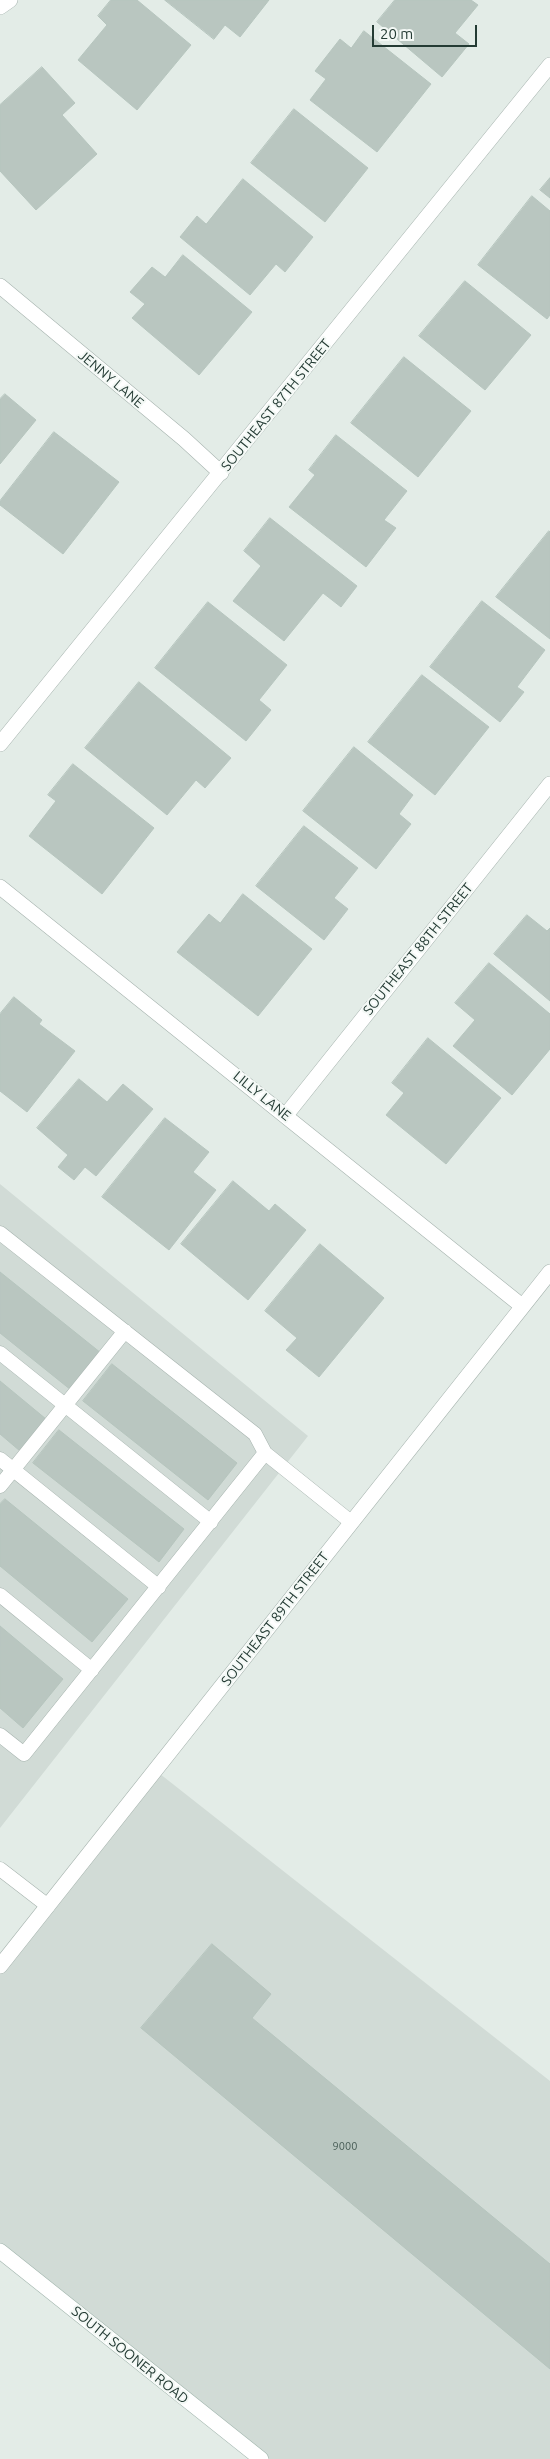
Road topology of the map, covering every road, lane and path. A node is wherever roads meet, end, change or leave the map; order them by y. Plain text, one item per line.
1 (10, 0) edge
2 (0, 7) edge
3 (550, 65) edge
4 (0, 286) edge
5 (221, 473) junction
6 (0, 744) edge
7 (550, 784) edge
8 (0, 887) edge
9 (286, 1115) junction
10 (0, 1233) edge
11 (550, 1272) edge
12 (522, 1306) junction
13 (124, 1331) junction
14 (0, 1353) edge
15 (65, 1405) junction
16 (265, 1453) junction
17 (0, 1459) edge
18 (13, 1470) junction
19 (0, 1486) edge
20 (211, 1522) junction
21 (351, 1522) junction
22 (159, 1587) junction
23 (0, 1595) edge
24 (92, 1670) junction
25 (0, 1735) edge
26 (0, 1869) edge
27 (48, 1906) junction
28 (0, 1966) edge
29 (0, 2251) edge
30 (260, 2459) edge

1 - 2 street
3 - 5 street, SOUTHEAST 87TH STREET
4 - 5 street, JENNY LANE
5 - 6 street, SOUTHEAST 87TH STREET
7 - 9 street, SOUTHEAST 88TH STREET
8 - 9 street, LILLY LANE
9 - 12 street, LILLY LANE
10 - 13 lane
11 - 12 street, SOUTHEAST 89TH STREET
12 - 21 street, SOUTHEAST 89TH STREET
13 - 15 lane
13 - 16 lane
14 - 15 lane
15 - 18 lane
15 - 20 lane
16 - 20 lane
16 - 21 lane
17 - 18 lane
18 - 19 lane
18 - 22 lane
20 - 22 lane
21 - 27 street, SOUTHEAST 89TH STREET
22 - 24 lane
23 - 24 lane
24 - 25 lane
26 - 27 lane
27 - 28 street, SOUTHEAST 89TH STREET
29 - 30 street, SOUTH SOONER ROAD

